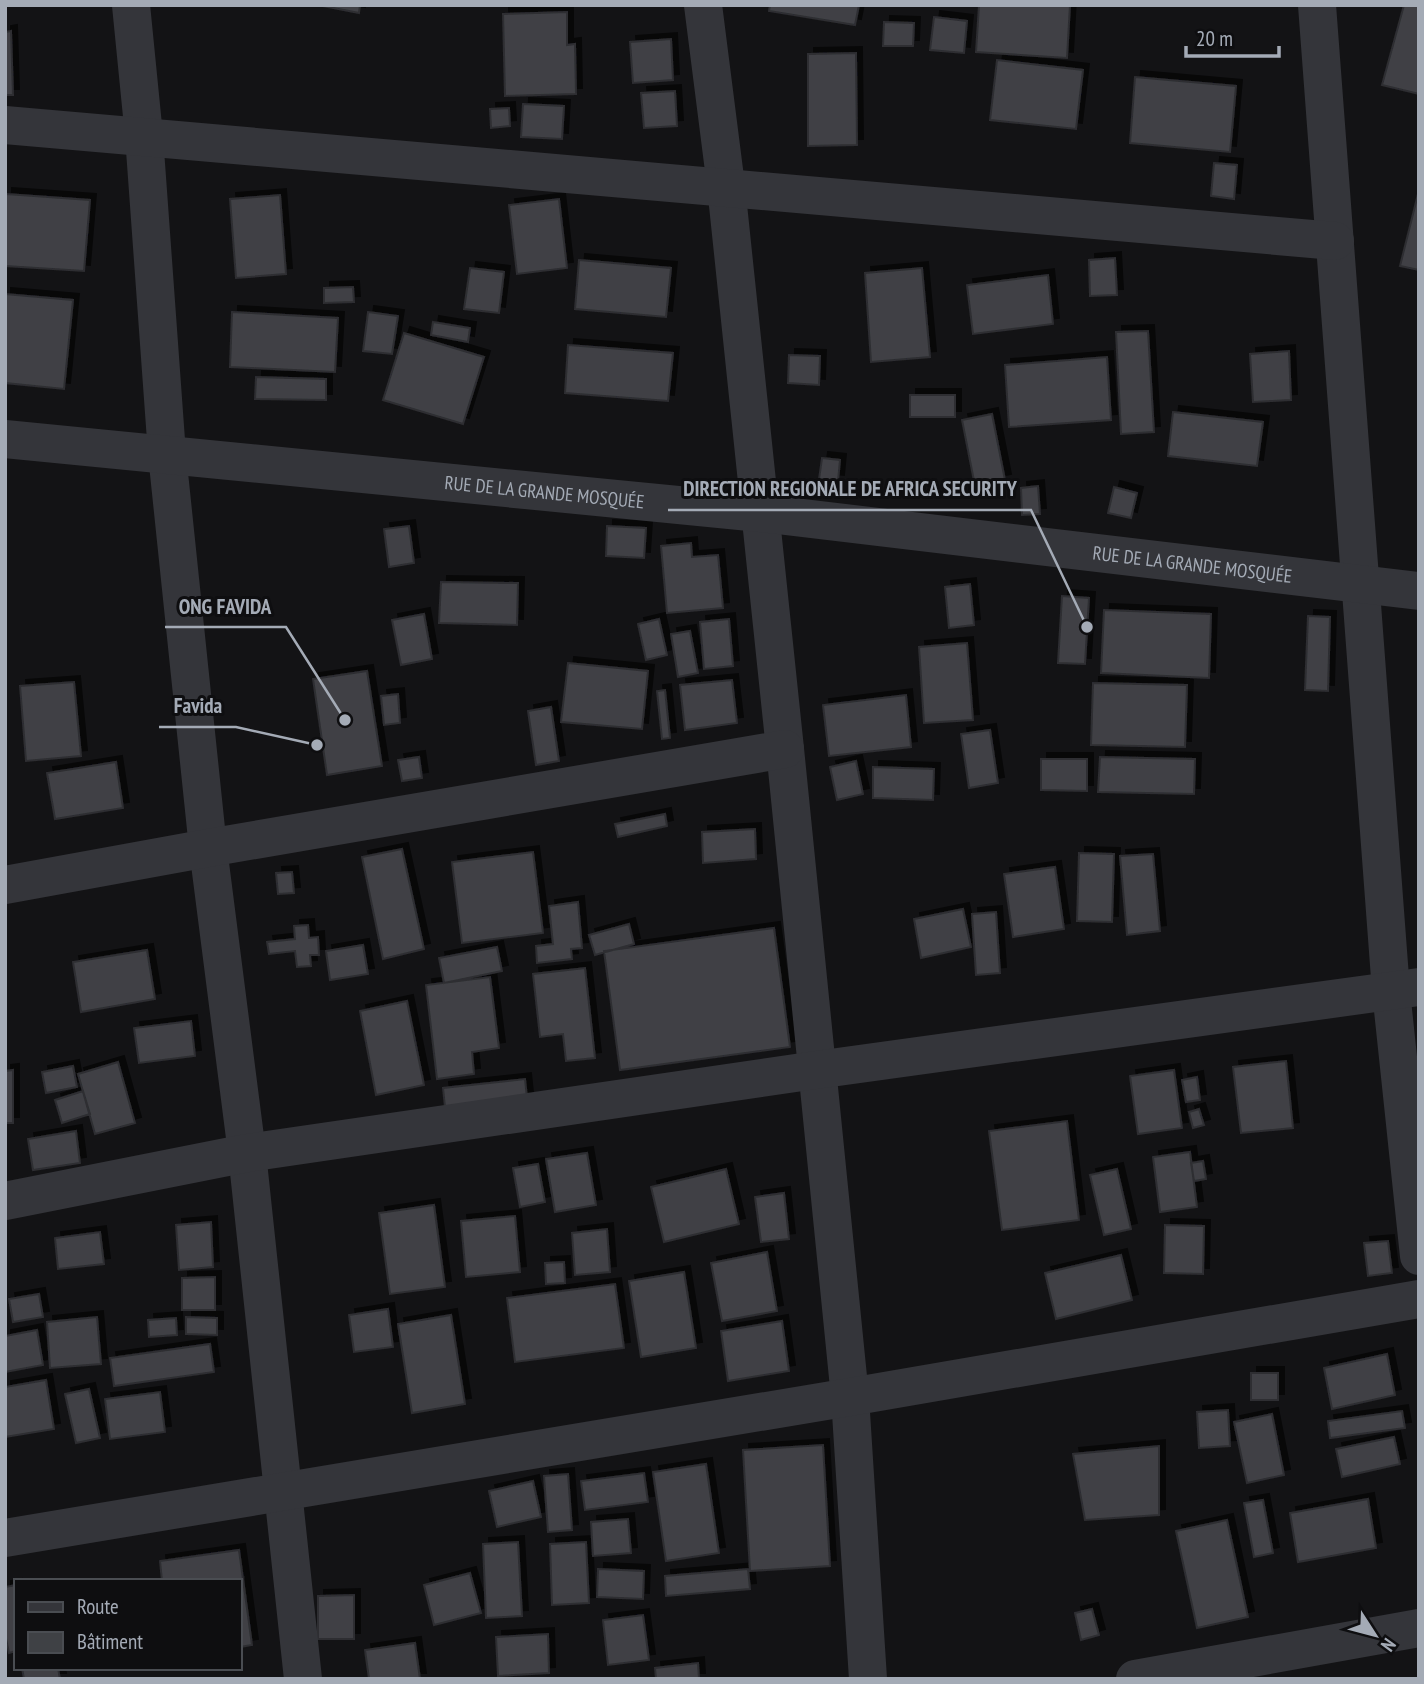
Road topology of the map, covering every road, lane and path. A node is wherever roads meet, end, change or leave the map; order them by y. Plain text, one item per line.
1 (131, 5) edge
2 (703, 5) edge
3 (1317, 5) edge
4 (5, 125) edge
5 (144, 136) junction
6 (726, 186) junction
7 (1335, 241) junction
8 (5, 439) edge
9 (167, 454) junction
10 (760, 513) junction
11 (1361, 585) junction
12 (1419, 591) edge
13 (785, 749) junction
14 (208, 848) junction
15 (5, 885) edge
16 (1405, 989) edge
17 (816, 1070) junction
18 (247, 1153) junction
19 (5, 1201) edge
20 (1419, 1256) edge
21 (1419, 1299) edge
22 (850, 1397) junction
23 (283, 1491) junction
24 (5, 1538) edge
25 (1419, 1629) edge
26 (303, 1679) edge
27 (869, 1679) edge
28 (1135, 1679) edge

1 - 5 street
2 - 6 street
3 - 7 street
4 - 5 street
5 - 6 street
5 - 9 street
6 - 7 street
6 - 10 street
7 - 11 street
8 - 9 street, RUE DE LA GRANDE MOSQUÉE
9 - 10 street, RUE DE LA GRANDE MOSQUÉE
9 - 14 street
10 - 11 street, RUE DE LA GRANDE MOSQUÉE
10 - 13 street
11 - 12 street, RUE DE LA GRANDE MOSQUÉE
11 - 16 street
13 - 14 street
13 - 17 street
14 - 15 street
14 - 18 street
16 - 17 street
16 - 20 street
17 - 18 street
17 - 22 street
18 - 19 street
18 - 23 street
21 - 22 street
22 - 23 street
22 - 27 street
23 - 24 street
23 - 26 street
25 - 28 street

